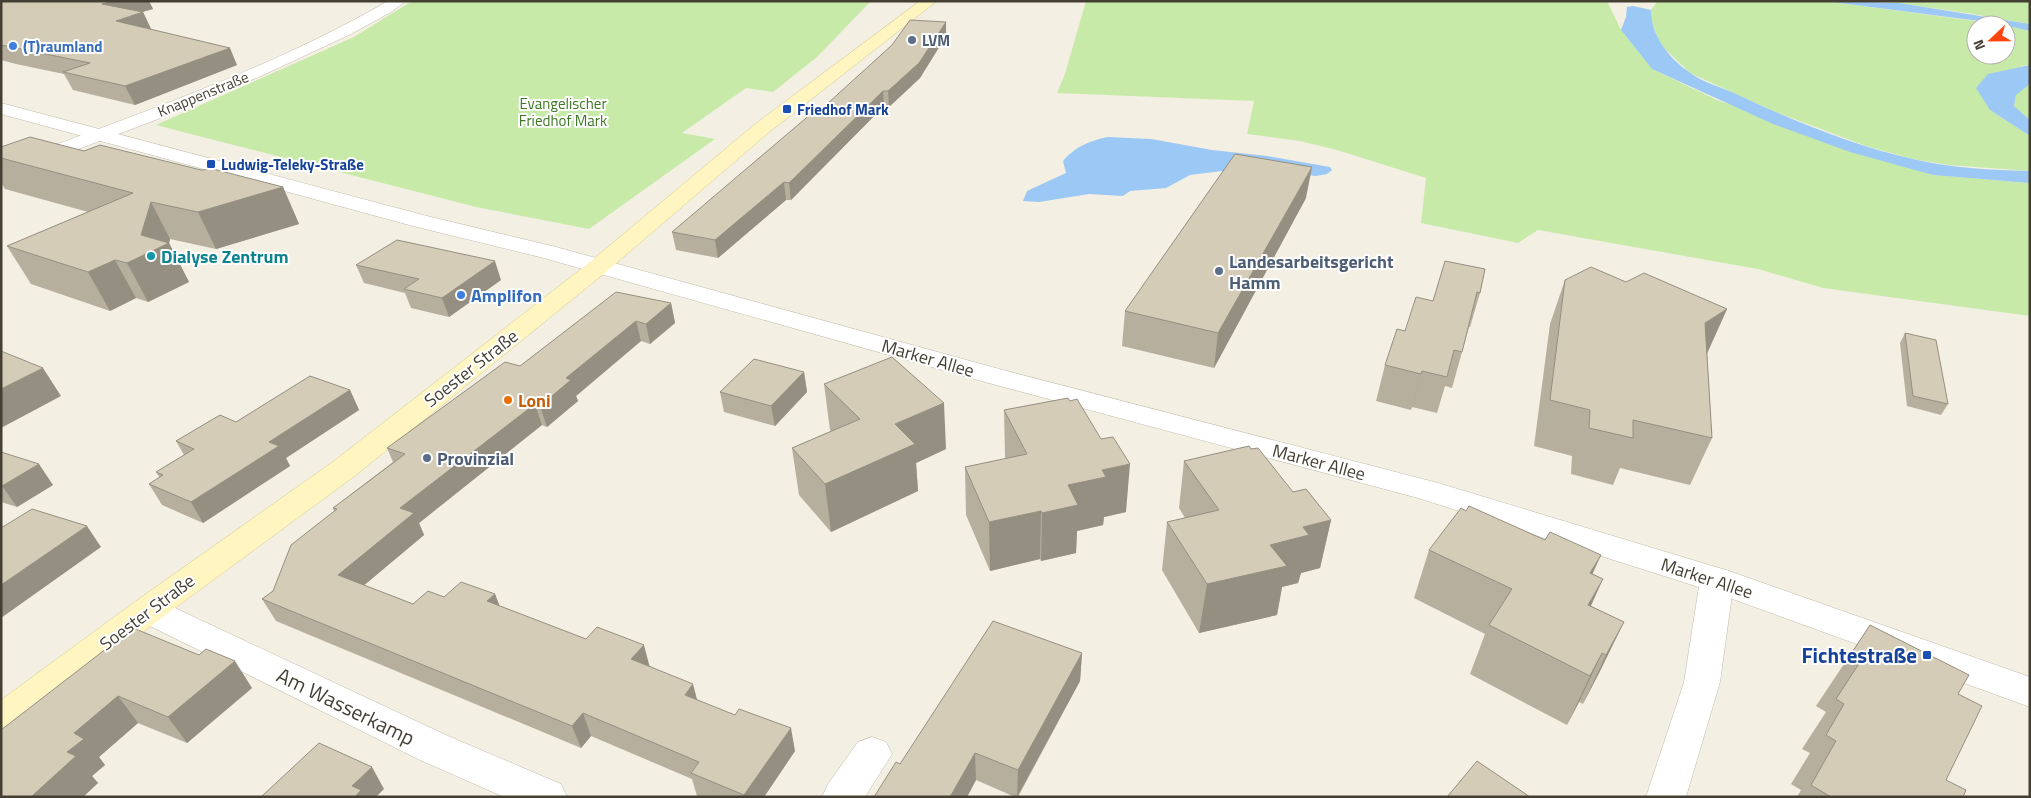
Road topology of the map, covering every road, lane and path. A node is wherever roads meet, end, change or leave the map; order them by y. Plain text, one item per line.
1 (399, 1) edge
2 (930, 1) edge
3 (1, 108) edge
4 (99, 135) junction
5 (1, 172) edge
6 (598, 267) junction
7 (1717, 580) junction
8 (148, 610) junction
9 (2030, 692) edge
10 (1, 721) edge
11 (872, 754) dead end
12 (546, 797) edge
13 (842, 797) edge
14 (1666, 797) edge

1 - 4 street, Knappenstraße
2 - 6 main road, Soester Straße
3 - 4 street
4 - 5 street, Knappenstraße
4 - 6 street
6 - 7 street, Marker Allee
6 - 8 main road, Soester Straße
7 - 9 street, Marker Allee
7 - 14 street
8 - 10 main road, Soester Straße
8 - 12 street, Am Wasserkamp
11 - 13 street

